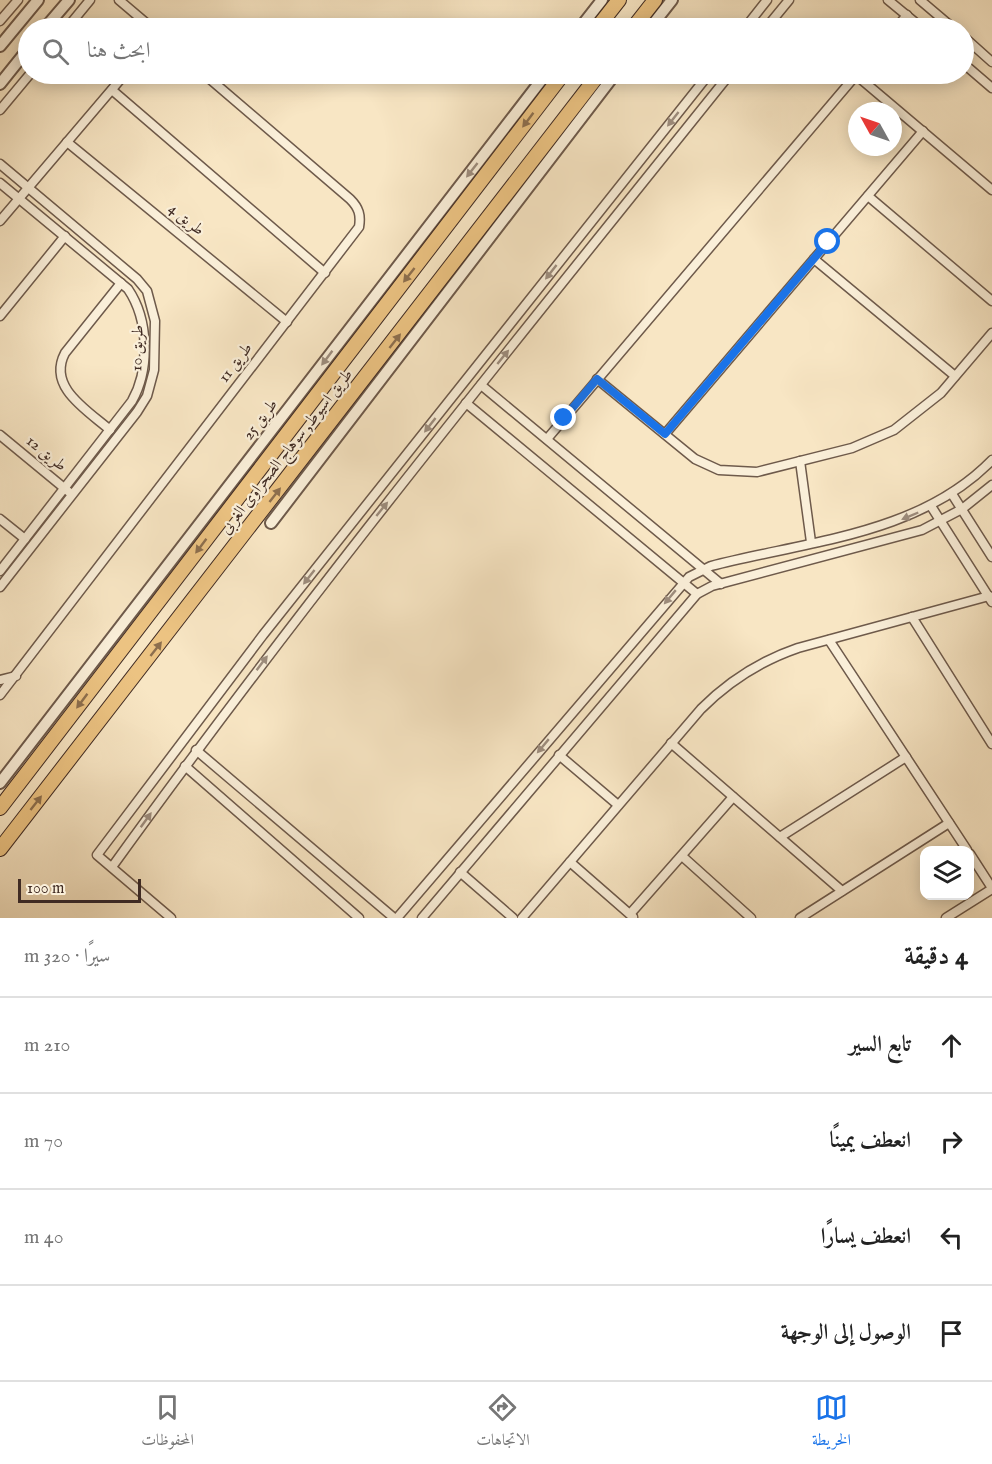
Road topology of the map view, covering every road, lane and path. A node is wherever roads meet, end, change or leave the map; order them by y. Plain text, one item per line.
1 (18, 0) edge
2 (38, 0) edge
3 (69, 0) edge
4 (90, 0) edge
5 (119, 0) edge
6 (602, 0) edge
7 (619, 0) edge
8 (655, 0) edge
9 (672, 0) edge
10 (767, 0) edge
11 (789, 0) edge
12 (888, 0) edge
13 (920, 0) edge
14 (907, 15) junction
15 (23, 18) edge
16 (54, 18) edge
17 (75, 18) edge
18 (140, 18) edge
19 (588, 18) edge
20 (605, 18) edge
21 (641, 18) edge
22 (658, 18) edge
23 (753, 18) edge
24 (774, 18) edge
25 (904, 18) edge
26 (910, 18) edge
27 (941, 18) edge
28 (0, 21) edge
29 (18, 24) edge
30 (0, 46) edge
31 (974, 46) edge
32 (18, 62) edge
33 (992, 62) edge
34 (974, 73) edge
35 (0, 84) edge
36 (22, 84) edge
37 (117, 84) edge
38 (216, 84) edge
39 (538, 84) edge
40 (555, 84) edge
41 (591, 84) edge
42 (607, 84) edge
43 (701, 84) edge
44 (722, 84) edge
45 (848, 84) edge
46 (869, 84) edge
47 (992, 88) edge
48 (112, 90) junction
49 (0, 110) edge
50 (923, 131) junction
51 (67, 142) junction
52 (0, 164) edge
53 (0, 183) edge
54 (28, 188) junction
55 (992, 190) edge
56 (868, 196) junction
57 (19, 198) junction
58 (0, 221) edge
59 (65, 236) junction
60 (814, 259) junction
61 (325, 273) junction
62 (137, 279) junction
63 (125, 286) junction
64 (992, 301) edge
65 (0, 316) edge
66 (286, 322) junction
67 (992, 333) edge
68 (955, 376) junction
69 (597, 379) junction
70 (482, 385) junction
71 (137, 391) junction
72 (147, 396) junction
73 (466, 403) junction
74 (110, 430) junction
75 (665, 434) junction
76 (0, 435) edge
77 (546, 439) junction
78 (992, 460) edge
79 (801, 461) junction
80 (992, 485) edge
81 (65, 488) junction
82 (952, 494) junction
83 (73, 495) junction
84 (932, 506) junction
85 (962, 509) junction
86 (0, 519) edge
87 (265, 519) junction
88 (941, 521) junction
89 (25, 539) junction
90 (811, 542) junction
91 (992, 557) edge
92 (702, 568) junction
93 (0, 572) edge
94 (683, 582) junction
95 (721, 584) junction
96 (0, 587) edge
97 (697, 594) junction
98 (990, 599) edge
99 (912, 617) junction
100 (830, 640) junction
101 (16, 676) junction
102 (0, 680) edge
103 (0, 695) edge
104 (671, 743) junction
105 (992, 744) edge
106 (196, 750) junction
107 (559, 755) junction
108 (906, 757) junction
109 (184, 766) junction
110 (2, 778) edge
111 (733, 797) junction
112 (618, 806) junction
113 (0, 808) edge
114 (950, 823) junction
115 (780, 837) junction
116 (964, 846) edge
117 (0, 849) edge
118 (682, 856) junction
119 (974, 861) edge
120 (570, 862) junction
121 (112, 867) junction
122 (460, 872) junction
123 (992, 888) edge
124 (842, 891) junction
125 (632, 916) edge
126 (171, 918) edge
127 (359, 918) edge
128 (395, 918) edge
129 (422, 918) edge
130 (513, 918) edge
131 (522, 918) edge
132 (752, 918) edge
133 (800, 918) edge
134 (946, 918) edge

1 - 28 street
2 - 15 street
3 - 16 street
4 - 17 street
5 - 18 street
6 - 19 street
7 - 20 main road
8 - 21 main road
9 - 22 street
10 - 23 street
11 - 24 street
12 - 14 street
13 - 27 street
14 - 25 street
14 - 26 street
29 - 30 street
31 - 33 street
32 - 35 street
34 - 47 street
36 - 49 street
37 - 48 street
38 - 61 street, طريق 11
39 -> 110 street, طريق 25
40 -> 113 main road, طريق اسيوط, سوهاج الصحراوى الغربى
87 -> 41 main road, طريق اسيوط, سوهاج الصحراوى الغربى
42 - 87 street
43 -> 121 street
70 -> 44 street
45 - 69 street
46 - 50 street
48 - 51 street
48 - 61 street
50 - 55 street
50 - 56 street
51 - 54 street
51 - 66 street, طريق 4
52 - 54 street, طريق 10
53 - 57 street, طريق 10
54 - 57 street
54 - 62 street, طريق 10
56 - 60 street
56 - 64 street
57 - 58 street
57 - 59 street, طريق 10
59 - 63 street, طريق 10
59 - 65 street
60 - 68 street
60 - 75 street
61 - 66 street, طريق 11
62 - 63 street
62 - 72 street, طريق 10
63 - 71 street, طريق 10
63 - 74 street
66 - 101 street, طريق 11
67 - 68 street
68 - 79 street
69 - 75 street
69 - 77 street
70 - 73 street
70 - 77 street
71 - 72 street
71 - 74 street, طريق 10
72 - 83 street, طريق 10
73 - 94 street
106 -> 73 street
74 - 81 street, طريق 10
75 - 79 street
76 - 81 street, طريق 12
77 - 92 street
78 - 82 street
79 - 90 street
80 - 85 street
81 - 83 street, طريق 12
81 - 89 street, طريق 10
82 - 84 street
82 - 85 street
83 - 96 street, طريق 10
84 - 88 street
84 -> 90 street
85 - 88 street
85 - 91 street
86 - 89 street
117 -> 87 main road, طريق اسيوط, سوهاج الصحراوى الغربى
88 - 95 street
88 - 98 street
89 - 93 street, طريق 10
90 - 92 street
92 - 94 street
92 - 95 street
94 - 97 street
94 -> 128 street
95 - 97 street
97 - 107 street
98 - 99 street
99 - 100 street
99 - 105 street
100 - 104 street
100 - 108 street
101 - 102 street
101 - 103 street, طريق 11
104 - 111 street
104 - 112 street
106 - 109 street
106 - 128 street
107 - 112 street
107 - 122 street
108 - 114 street
108 - 115 street
121 -> 109 street
109 - 127 street
111 - 115 street
111 - 118 street
112 - 120 street
114 - 116 street
114 - 124 street
115 - 124 street
118 - 125 street
118 - 132 street
119 - 123 street
120 - 125 street
120 - 131 street
121 - 126 street
122 - 129 street
122 - 130 street
123 - 134 street
124 - 133 street

